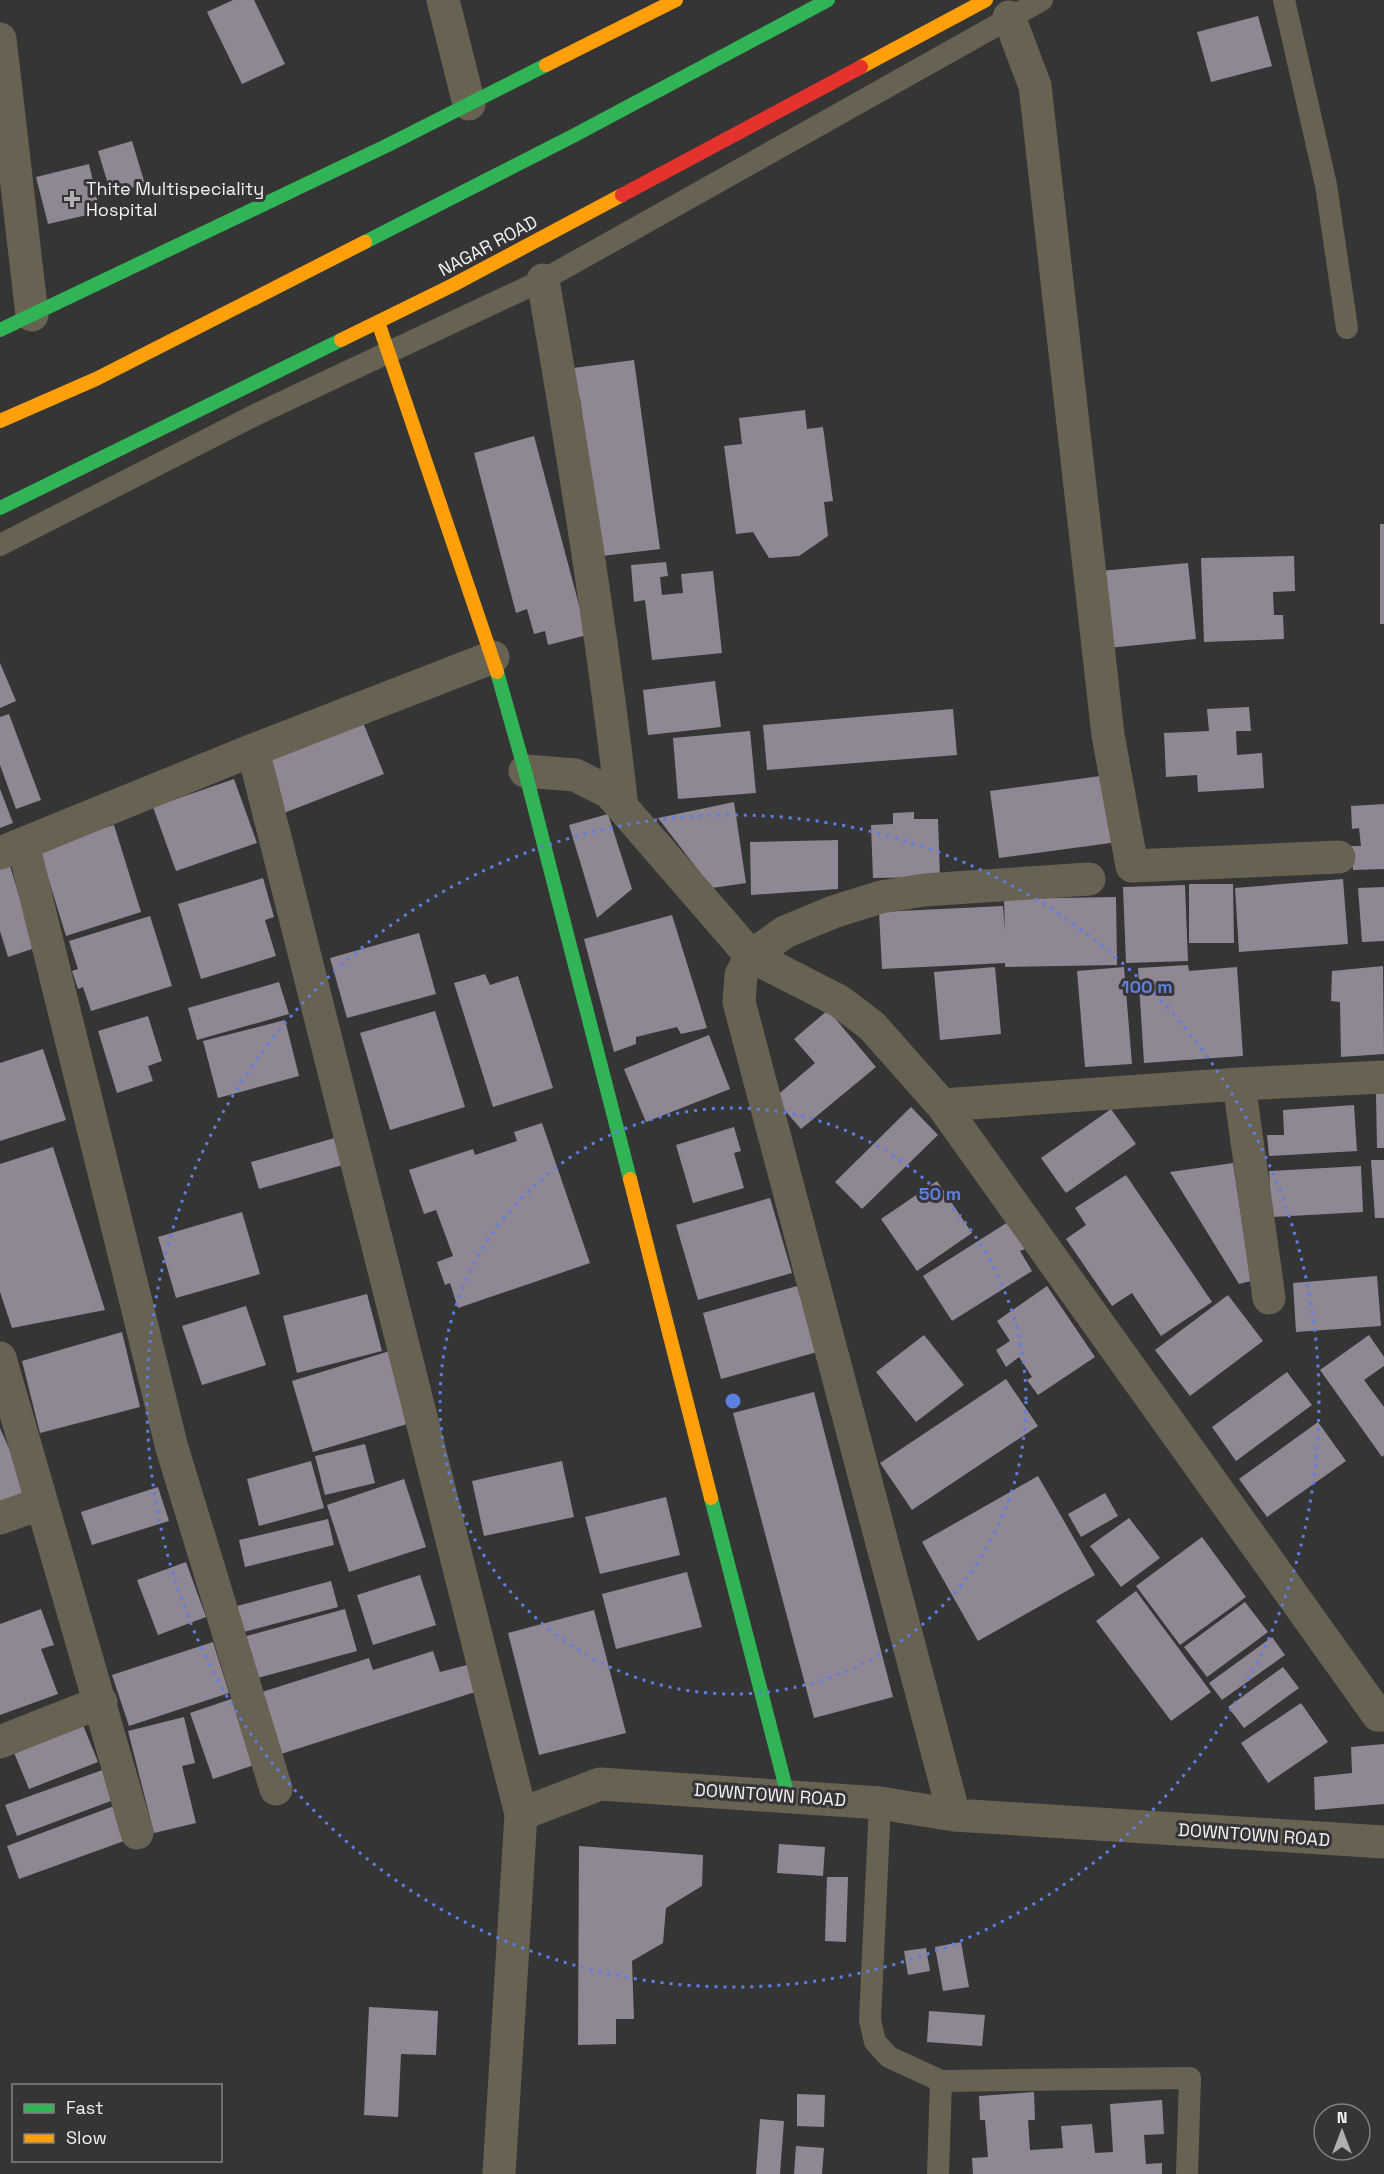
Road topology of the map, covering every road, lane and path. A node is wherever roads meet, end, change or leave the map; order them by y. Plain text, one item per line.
1 (443, 0) edge
2 (676, 0) edge
3 (828, 0) edge
4 (1042, 0) edge
5 (1284, 0) edge
6 (997, 9) edge
7 (0, 39) edge
8 (469, 104) junction
9 (543, 280) junction
10 (32, 315) junction
11 (378, 322) junction
12 (1347, 328) dead end
13 (0, 330) edge
14 (389, 353) junction
15 (0, 422) edge
16 (0, 508) edge
17 (0, 545) edge
18 (493, 657) junction
19 (253, 750) junction
20 (525, 771) junction
21 (622, 807) junction
22 (11, 849) edge
23 (1339, 857) dead end
24 (1089, 879) dead end
25 (751, 956) junction
26 (1384, 1077) edge
27 (1239, 1084) junction
28 (942, 1105) junction
29 (1269, 1299) dead end
30 (0, 1358) edge
31 (42, 1503) junction
32 (0, 1518) edge
33 (101, 1702) junction
34 (1384, 1715) edge
35 (0, 1742) edge
36 (276, 1788) dead end
37 (788, 1796) junction
38 (880, 1803) junction
39 (520, 1814) junction
40 (954, 1815) junction
41 (137, 1833) dead end
42 (1384, 1842) edge
43 (942, 2081) junction
44 (499, 2174) edge
45 (938, 2174) edge
46 (1187, 2174) edge

1 - 8 street
2 - 8 main road
3 - 15 main road
4 - 6 lane
5 - 12 lane
6 - 9 lane
6 - 11 main road, NAGAR ROAD
6 - 23 street
7 - 10 street
8 - 10 main road
9 - 14 lane
9 - 21 street
10 - 13 main road
11 - 14 main road
11 - 16 main road, NAGAR ROAD
14 - 17 lane
14 - 18 main road
18 - 19 street
18 - 20 main road
19 - 22 street
19 - 39 street
20 - 21 street
20 - 37 main road
21 - 25 street
22 - 36 street
24 - 25 street
25 - 28 street
25 - 40 street
26 - 27 street
27 - 28 street
27 - 29 street
28 - 34 street
30 - 31 street
31 - 32 street
31 - 33 street
33 - 35 street
33 - 41 street
37 - 38 street, DOWNTOWN ROAD
37 - 39 street, DOWNTOWN ROAD
38 - 40 street, DOWNTOWN ROAD
38 - 43 lane
39 - 44 street
40 - 42 street, DOWNTOWN ROAD
43 - 45 lane
43 - 46 lane

